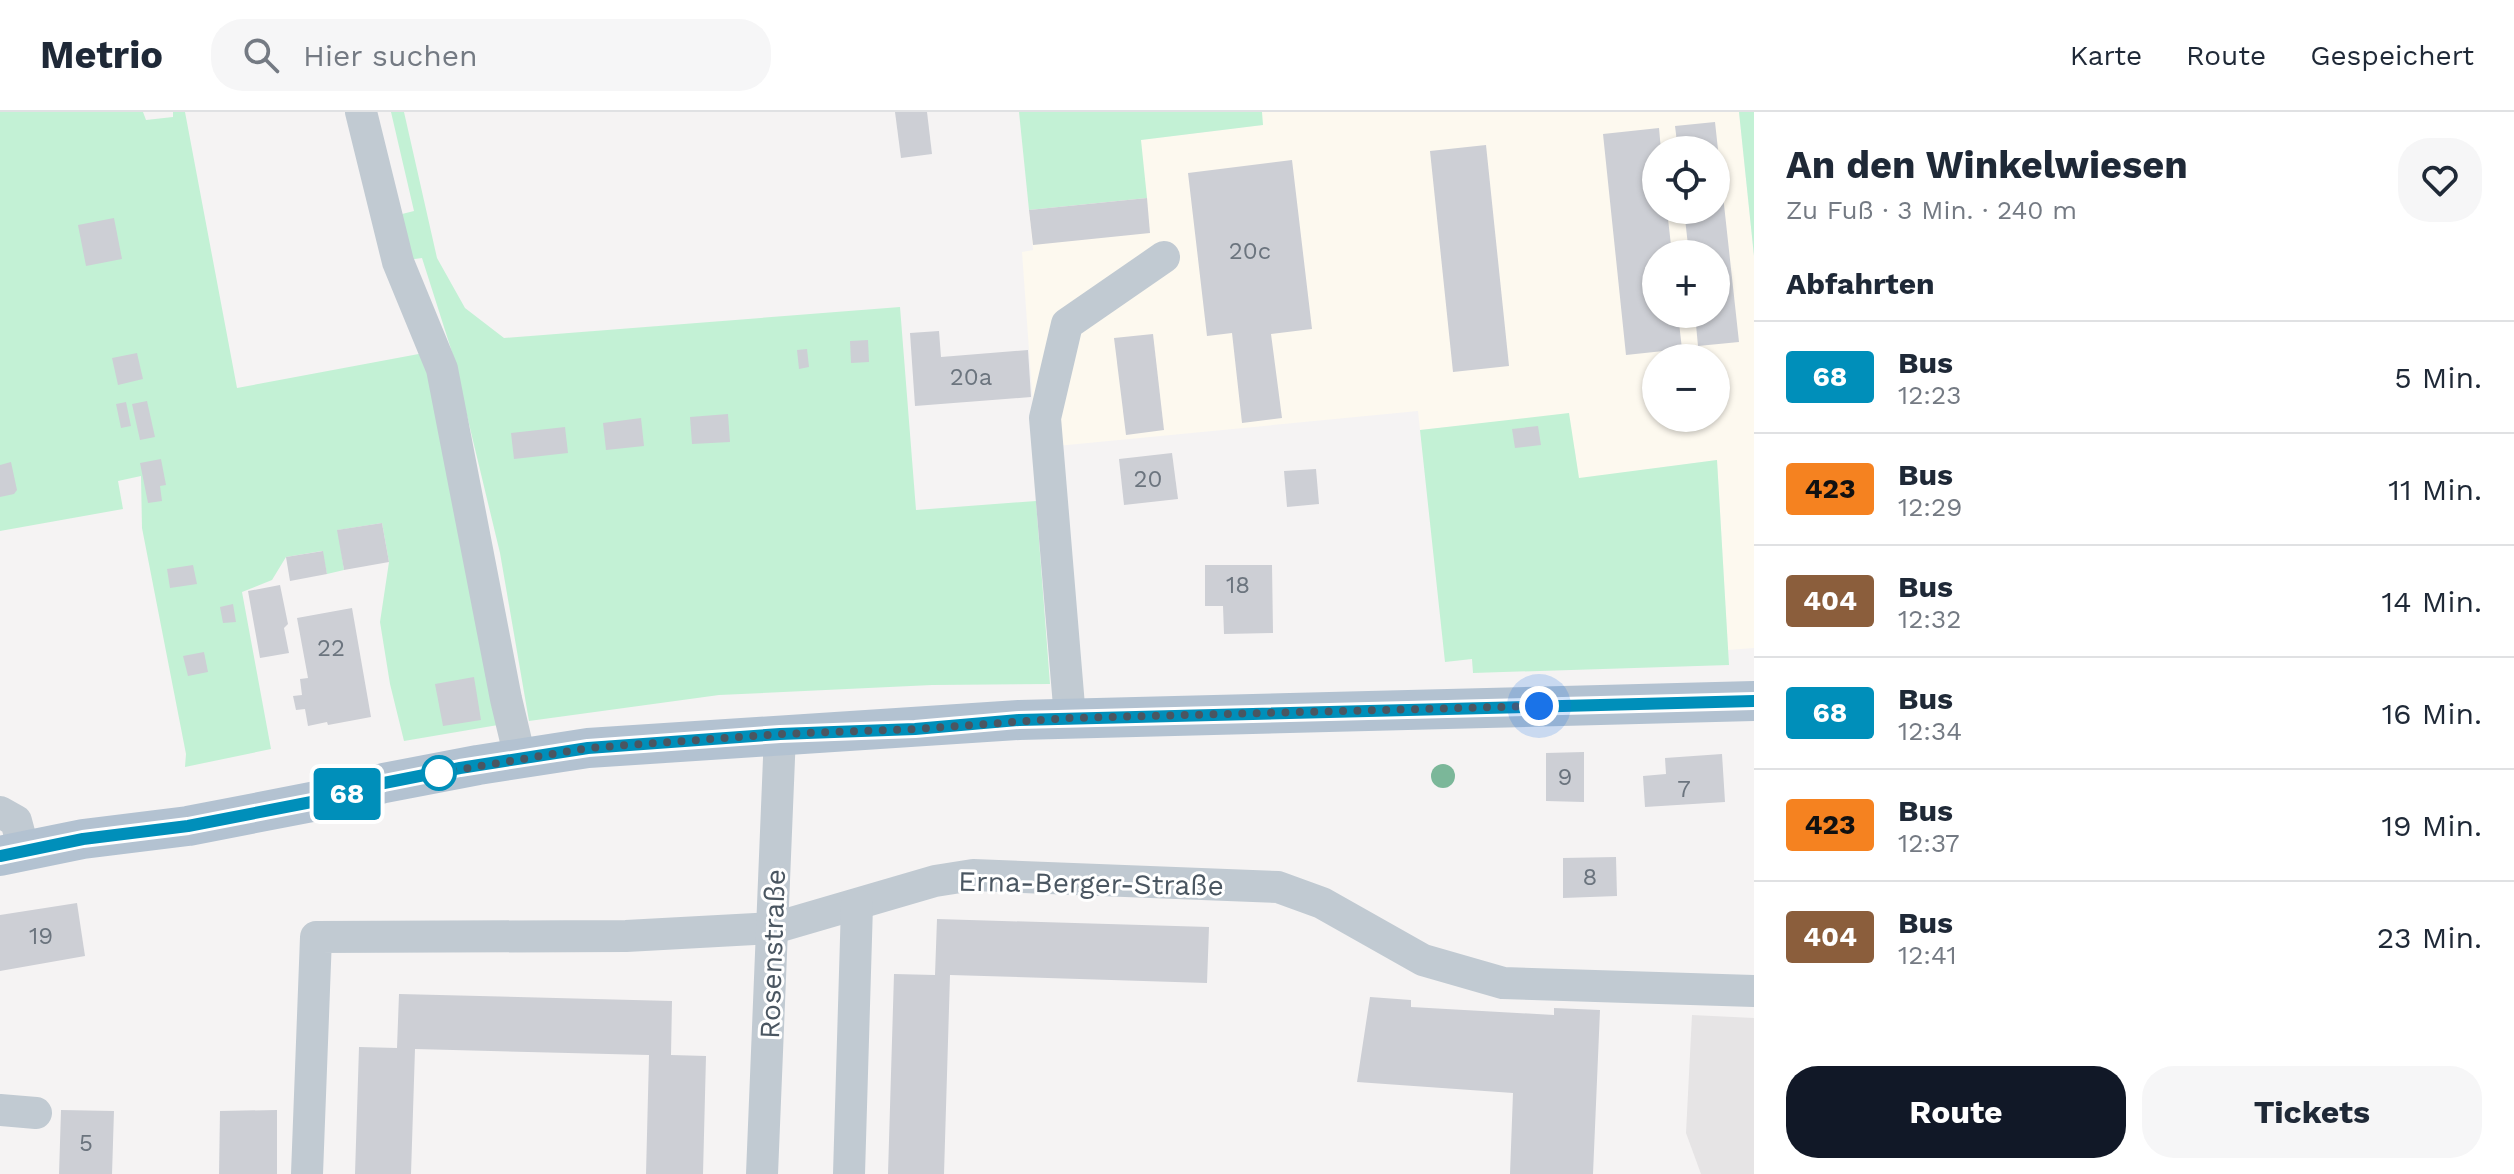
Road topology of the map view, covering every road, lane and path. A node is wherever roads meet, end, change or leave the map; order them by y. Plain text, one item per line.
1 (361, 112) edge
2 (1164, 257) dead end
3 (1754, 701) edge
4 (1070, 718) junction
5 (780, 734) junction
6 (520, 758) junction
7 (0, 812) edge
8 (12, 853) edge
9 (857, 905) junction
10 (774, 928) junction
11 (1754, 991) edge
12 (0, 1110) edge
13 (36, 1113) dead end
14 (307, 1174) edge
15 (762, 1174) edge
16 (849, 1174) edge

1 - 6 street
2 - 4 street
3 - 4 main road
4 - 5 main road
5 - 6 main road
5 - 10 street, Rosenstraße
6 - 8 main road
7 - 8 street
9 - 10 street, Erna-Berger-Straße
9 - 11 street, Erna-Berger-Straße
9 - 16 street
10 - 14 street, Erna-Berger-Straße
10 - 15 street, Rosenstraße
12 - 13 street

